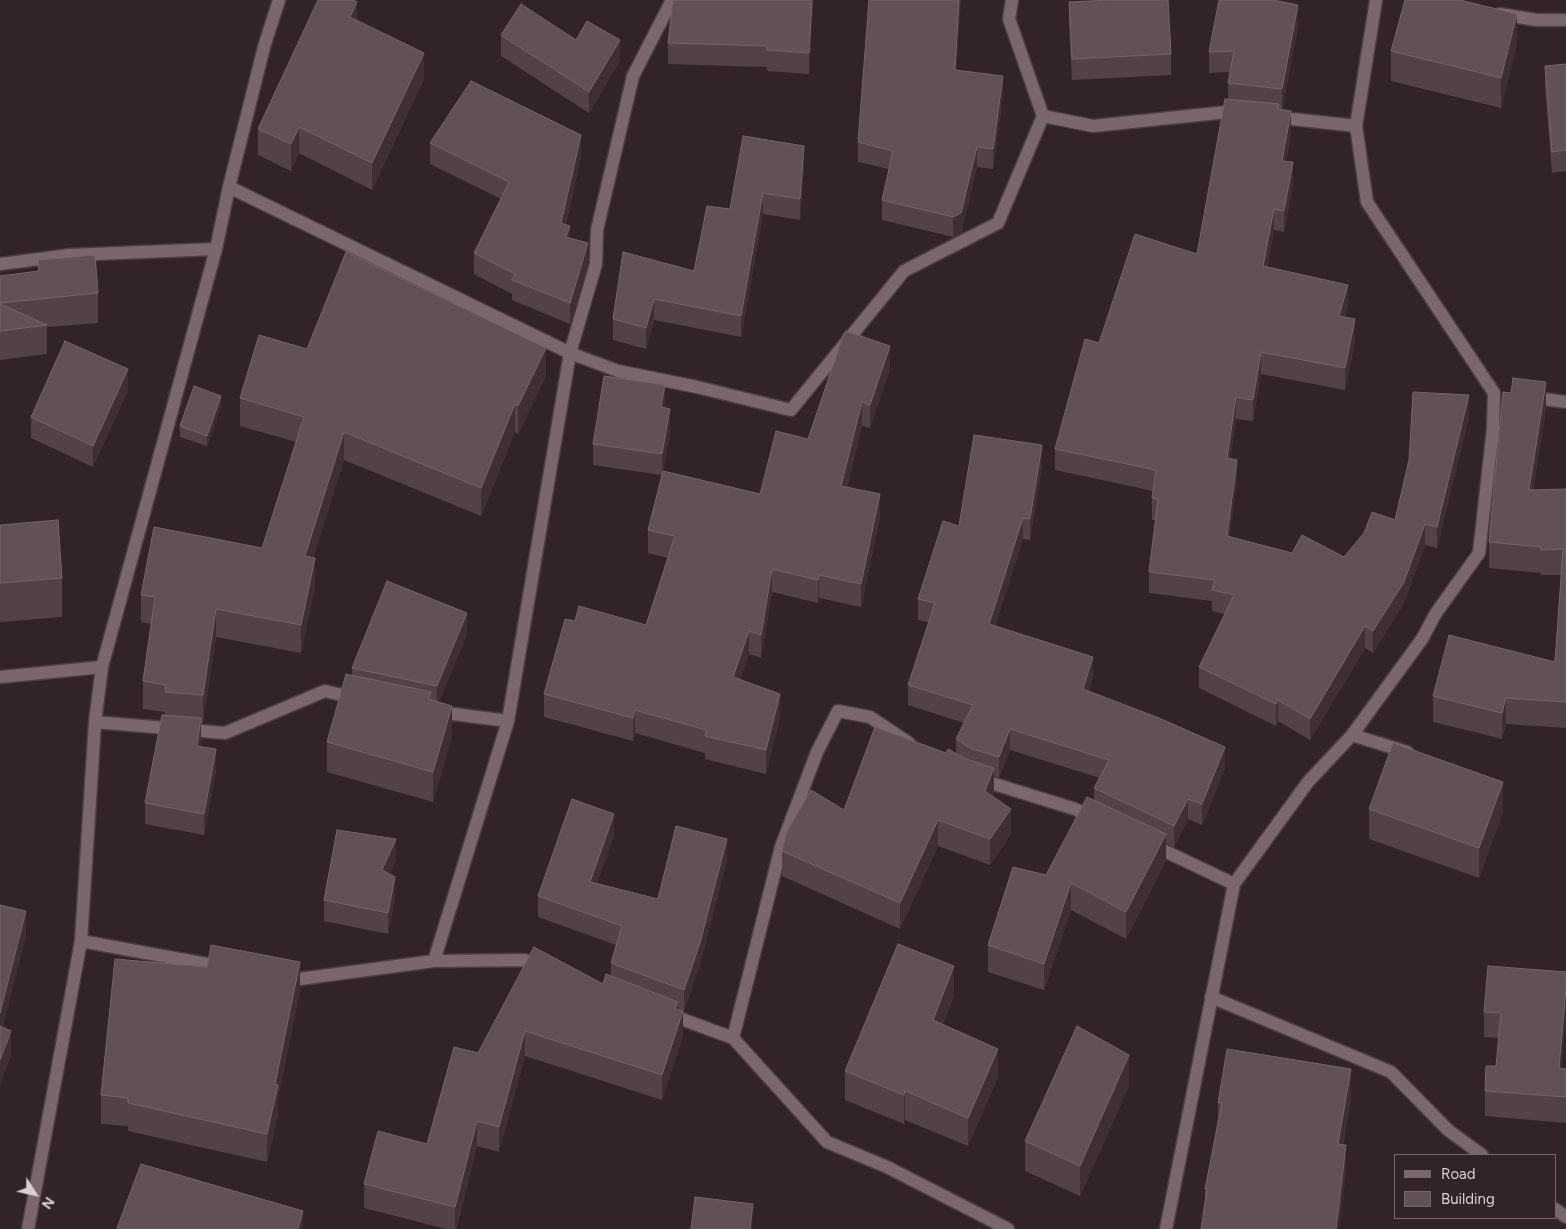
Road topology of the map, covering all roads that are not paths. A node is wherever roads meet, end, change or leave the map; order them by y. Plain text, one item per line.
1 (279, 0) edge
2 (672, 0) edge
3 (1012, 0) edge
4 (1376, 0) edge
5 (1490, 12) edge
6 (1566, 20) edge
7 (1043, 116) junction
8 (1356, 126) junction
9 (229, 187) junction
10 (216, 248) junction
11 (0, 264) edge
12 (570, 353) junction
13 (1503, 394) junction
14 (1566, 402) edge
15 (102, 667) junction
16 (0, 677) edge
17 (370, 701) edge
18 (424, 713) edge
19 (508, 721) junction
20 (96, 722) junction
21 (1352, 735) junction
22 (923, 751) edge
23 (1417, 755) edge
24 (969, 776) edge
25 (1102, 821) edge
26 (1137, 838) edge
27 (1234, 884) junction
28 (81, 941) junction
29 (434, 961) junction
30 (234, 970) edge
31 (550, 970) edge
32 (273, 977) edge
33 (1211, 998) junction
34 (659, 1010) edge
35 (733, 1038) junction
36 (1481, 1154) edge
37 (28, 1229) edge
38 (1008, 1229) edge
39 (1166, 1229) edge

1 - 9 street
2 - 12 street
3 - 7 street
4 - 8 street
5 - 6 street
7 - 8 street
7 - 12 street
8 - 13 street
9 - 10 street
9 - 12 street
10 - 11 street
10 - 15 street
12 - 19 street
13 - 14 street
13 - 21 street
15 - 16 street
15 - 20 street
17 - 20 street
18 - 19 street
19 - 29 street
20 - 28 street
21 - 23 street
21 - 27 street
22 - 35 street
24 - 25 street
26 - 27 street
27 - 33 street
28 - 30 street
28 - 37 street
29 - 31 street
29 - 32 street
33 - 36 street
33 - 39 street
34 - 35 street
35 - 38 street

